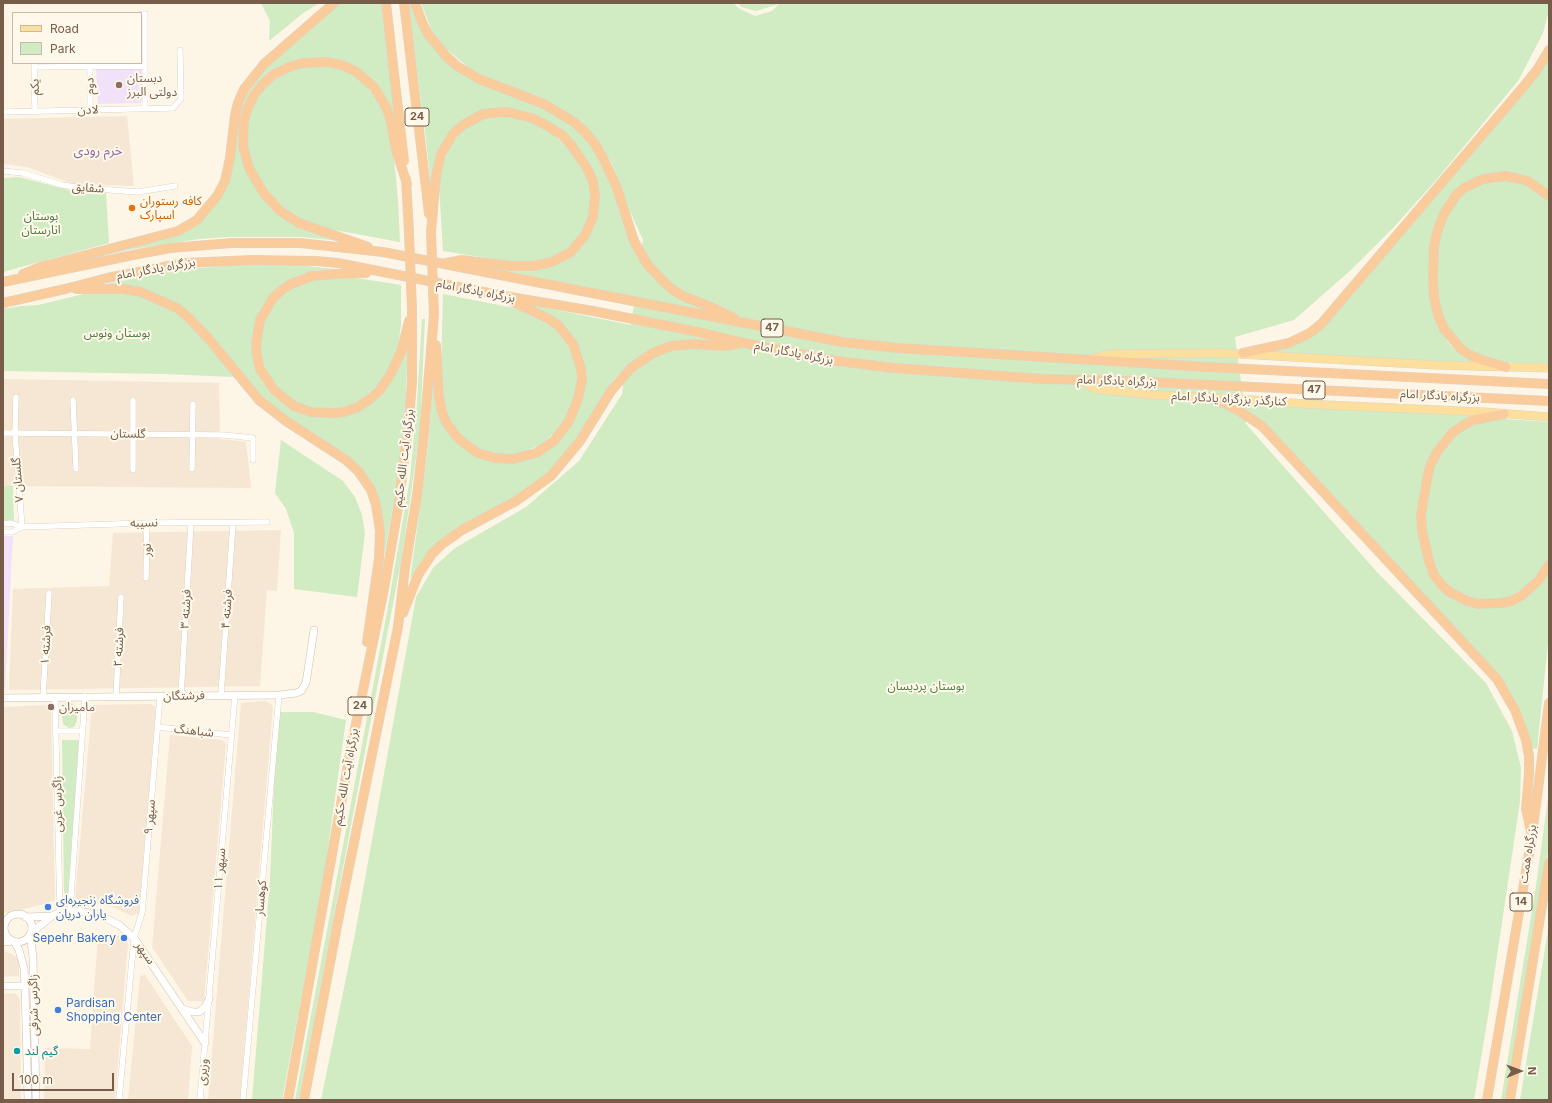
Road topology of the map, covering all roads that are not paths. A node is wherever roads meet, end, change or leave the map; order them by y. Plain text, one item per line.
1 (334, 3) edge
2 (386, 3) edge
3 (404, 3) edge
4 (415, 3) edge
5 (143, 14) edge
6 (180, 50) dead end
7 (1549, 50) edge
8 (34, 65) edge
9 (90, 65) edge
10 (145, 66) junction
11 (145, 108) junction
12 (90, 110) junction
13 (35, 111) junction
14 (3, 112) edge
15 (3, 171) edge
16 (407, 184) junction
17 (175, 186) dead end
18 (1549, 196) edge
19 (431, 232) junction
20 (383, 252) junction
21 (442, 264) junction
22 (382, 272) junction
23 (3, 282) edge
24 (65, 289) junction
25 (499, 295) junction
26 (3, 303) edge
27 (412, 310) junction
28 (434, 315) junction
29 (744, 323) junction
30 (744, 344) junction
31 (1243, 354) junction
32 (1086, 360) junction
33 (1506, 367) junction
34 (1549, 368) edge
35 (1078, 380) junction
36 (1549, 384) edge
37 (16, 397) dead end
38 (1210, 398) junction
39 (73, 400) dead end
40 (133, 400) dead end
41 (1549, 401) edge
42 (193, 404) dead end
43 (1504, 414) junction
44 (1549, 417) edge
45 (3, 433) edge
46 (15, 433) junction
47 (74, 433) junction
48 (133, 434) junction
49 (192, 434) junction
50 (253, 460) dead end
51 (76, 468) dead end
52 (192, 469) dead end
53 (133, 470) dead end
54 (267, 522) dead end
55 (147, 523) junction
56 (191, 523) junction
57 (233, 523) junction
58 (3, 524) edge
59 (22, 526) junction
60 (3, 532) edge
61 (1549, 565) edge
62 (146, 578) dead end
63 (49, 593) dead end
64 (121, 597) dead end
65 (398, 627) junction
66 (314, 630) dead end
67 (181, 695) junction
68 (221, 695) junction
69 (235, 695) junction
70 (279, 695) junction
71 (85, 696) junction
72 (160, 696) junction
73 (43, 697) junction
74 (55, 697) junction
75 (116, 697) junction
76 (3, 698) edge
77 (1549, 703) edge
78 (157, 727) junction
79 (56, 731) junction
80 (83, 731) junction
81 (231, 735) junction
82 (351, 748) junction
83 (1532, 836) junction
84 (1549, 863) edge
85 (70, 910) junction
86 (60, 912) junction
87 (52, 916) junction
88 (26, 917) junction
89 (4, 925) edge
90 (30, 934) junction
91 (134, 938) junction
92 (14, 941) junction
93 (3, 942) edge
94 (33, 957) junction
95 (22, 960) junction
96 (3, 986) edge
97 (25, 986) junction
98 (209, 999) junction
99 (182, 1009) junction
100 (205, 1043) junction
101 (28, 1100) edge
102 (36, 1100) edge
103 (119, 1100) edge
104 (200, 1100) edge
105 (243, 1100) edge
106 (288, 1100) edge
107 (304, 1100) edge
108 (1487, 1100) edge
109 (1510, 1100) edge

1 - 23 highway
2 - 16 highway, 24
3 - 19 highway, 24
4 - 29 highway
5 - 10 street
6 - 11 street, لادن
7 - 31 highway
8 - 9 street
8 - 13 street, یکم
9 - 10 street
9 - 12 street, دوم
10 - 11 street
11 - 12 street, لادن
12 - 13 street, لادن
13 - 14 street, لادن
15 - 17 street, شقایق
16 - 20 highway
16 - 27 highway, 24, bridge
18 - 33 highway
19 - 21 highway
19 - 28 highway, 24, bridge
20 - 21 highway, بزرگراه یادگار امام / 47
20 - 23 highway, بزرگراه یادگار امام / 47
21 - 29 highway, بزرگراه یادگار امام / 47
22 - 24 highway, بزرگراه یادگار امام / 47
22 - 25 highway, بزرگراه یادگار امام / 47
22 - 27 highway
24 - 26 highway, بزرگراه یادگار امام / 47
24 - 82 highway
25 - 28 highway
25 - 30 highway, بزرگراه یادگار امام / 47
27 - 82 highway, بزرگراه آیت الله حکیم / 24
28 - 65 highway, بزرگراه آیت الله حکیم / 24
29 - 32 highway, بزرگراه یادگار امام / 47
30 - 35 highway, بزرگراه یادگار امام / 47
30 - 65 highway
31 - 32 main road
31 - 33 main road
32 - 36 highway, بزرگراه یادگار امام / 47
33 - 34 main road
35 - 38 main road, کنارگذر بزرگراه یادگار امام
35 - 41 highway, بزرگراه یادگار امام / 47
37 - 46 street, گلستان ۷
38 - 43 main road, کنارگذر بزرگراه یادگار امام
38 - 83 highway
39 - 47 street
40 - 48 street
42 - 49 street
43 - 44 main road, کنارگذر بزرگراه یادگار امام
43 - 61 highway
45 - 46 street, گلستان
46 - 47 street, گلستان
46 - 59 street, گلستان ۷
47 - 48 street, گلستان
47 - 51 street
48 - 49 street, گلستان
48 - 53 street
49 - 50 street, گلستان
49 - 52 street
54 - 57 street, نسیبه
55 - 56 street, نسیبه
55 - 59 street, نسیبه
55 - 62 street, نور
56 - 57 street, نسیبه
56 - 67 street, فرشته ۳
57 - 68 street, فرشته ۴
58 - 59 street
59 - 60 street
63 - 73 street, فرشته ۱
64 - 75 street, فرشته ۲
65 - 107 highway, بزرگراه آیت الله حکیم / 24
66 - 70 street, فرشتگان
67 - 68 street, فرشتگان
67 - 72 street, فرشتگان
68 - 69 street, فرشتگان
69 - 70 street, فرشتگان
69 - 81 street, سپهر ۱۱
70 - 105 street, کوهسار
71 - 74 street, فرشتگان
71 - 75 street, فرشتگان
71 - 80 street, زاگرس غربی
72 - 75 street, فرشتگان
72 - 78 street, سپهر ۹
73 - 74 street, فرشتگان
73 - 76 street, فرشتگان
74 - 79 street, زاگرس غربی
77 - 83 highway, بزرگراه همت / 14
78 - 81 street, شباهنگ
78 - 91 street, سپهر ۹
79 - 80 street
79 - 86 street, زاگرس غربی
80 - 85 street, زاگرس غربی
81 - 98 street, سپهر ۱۱
82 - 106 highway, بزرگراه آیت الله حکیم / 24
83 - 108 highway, بزرگراه همت / 14
84 - 109 highway, بزرگراه همت / 14
85 - 86 street, سپهر
85 - 91 street, سپهر
86 - 87 street, سپهر
87 - 88 street
87 - 90 street
88 - 89 street
88 - 90 street
89 - 92 street
90 - 92 street
90 - 94 street, زاگرس شرقی
91 - 99 street, سپهر
91 - 103 street, سپهر ۹
92 - 93 street
92 - 95 street, زاگرس شرقی
94 - 95 street
94 - 102 street, زاگرس شرقی
95 - 97 street, زاگرس شرقی
96 - 97 street
97 - 101 street, زاگرس شرقی
98 - 99 street
98 - 100 street, سپهر ۱۱
99 - 100 street, سپهر
100 - 104 street, وزیری

